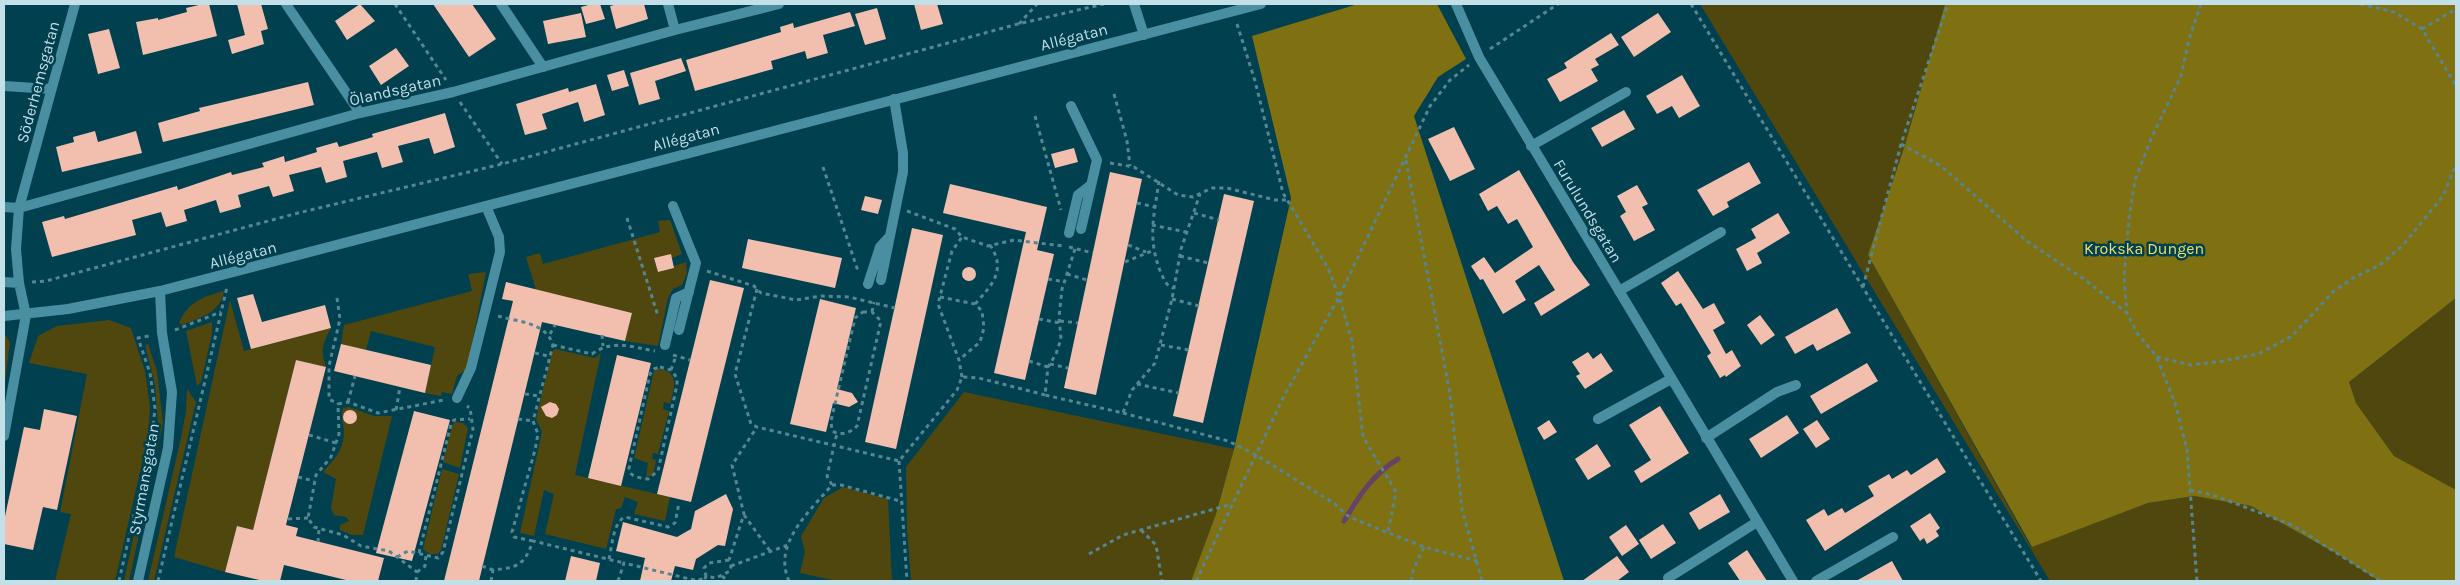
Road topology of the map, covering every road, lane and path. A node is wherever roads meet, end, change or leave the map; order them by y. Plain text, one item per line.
1 (75, 4) edge
2 (286, 4) edge
3 (501, 4) edge
4 (668, 4) edge
5 (779, 4) edge
6 (1037, 4) edge
7 (1083, 4) edge
8 (1104, 4) edge
9 (1134, 4) edge
10 (1260, 4) edge
11 (1456, 4) edge
12 (1558, 4) edge
13 (1690, 4) edge
14 (1948, 4) edge
15 (2201, 4) edge
16 (2360, 4) edge
17 (1089, 7) junction
18 (2456, 9) edge
19 (1233, 11) junction
20 (1018, 24) junction
21 (2422, 29) junction
22 (675, 30) junction
23 (1144, 34) junction
24 (1479, 57) junction
25 (543, 67) junction
26 (4, 86) edge
27 (2456, 86) edge
28 (52, 89) junction
29 (1626, 92) dead end
30 (1114, 94) dead end
31 (894, 99) junction
32 (1071, 106) dead end
33 (360, 113) junction
34 (1035, 116) dead end
35 (1901, 144) junction
36 (1531, 146) junction
37 (1097, 160) junction
38 (1406, 160) junction
39 (2456, 164) edge
40 (1130, 166) junction
41 (823, 167) dead end
42 (1159, 181) junction
43 (1054, 184) dead end
44 (1090, 184) junction
45 (1200, 194) junction
46 (1286, 200) junction
47 (1137, 203) dead end
48 (486, 206) junction
49 (674, 206) dead end
50 (4, 207) edge
51 (894, 207) junction
52 (1155, 207) junction
53 (19, 208) junction
54 (1194, 213) junction
55 (627, 218) dead end
56 (1218, 220) dead end
57 (1152, 224) junction
58 (1081, 229) dead end
59 (1186, 232) junction
60 (1721, 232) dead end
61 (1068, 233) dead end
62 (890, 237) junction
63 (962, 237) junction
64 (990, 245) junction
65 (1128, 245) dead end
66 (1075, 249) junction
67 (1154, 250) junction
68 (1147, 252) junction
69 (1093, 253) dead end
70 (1180, 256) junction
71 (1125, 262) dead end
72 (1208, 263) dead end
73 (695, 267) junction
74 (231, 273) junction
75 (1067, 274) junction
76 (860, 277) dead end
77 (1048, 279) dead end
78 (880, 280) dead end
79 (1087, 280) dead end
80 (4, 282) edge
81 (1065, 282) junction
82 (19, 283) junction
83 (868, 284) dead end
84 (1173, 288) junction
85 (1863, 288) junction
86 (757, 289) junction
87 (160, 291) junction
88 (1619, 291) junction
89 (689, 292) junction
90 (940, 297) junction
91 (1339, 297) junction
92 (337, 298) dead end
93 (1172, 300) junction
94 (874, 302) junction
95 (975, 304) junction
96 (1199, 306) dead end
97 (895, 308) dead end
98 (220, 312) junction
99 (872, 312) junction
100 (485, 313) junction
101 (2127, 313) junction
102 (26, 315) junction
103 (4, 316) edge
104 (1039, 319) dead end
105 (1060, 322) junction
106 (1078, 323) dead end
107 (555, 325) dead end
108 (679, 330) dead end
109 (162, 333) junction
110 (550, 334) junction
111 (602, 335) dead end
112 (553, 345) junction
113 (1161, 345) junction
114 (603, 346) junction
115 (662, 350) junction
116 (1189, 350) dead end
117 (534, 353) dead end
118 (548, 356) junction
119 (676, 356) junction
120 (2157, 357) junction
121 (690, 360) dead end
122 (959, 360) junction
123 (1029, 361) dead end
124 (1049, 365) junction
125 (1068, 368) dead end
126 (671, 370) junction
127 (355, 376) dead end
128 (962, 377) junction
129 (1671, 379) junction
130 (1137, 384) junction
131 (1796, 385) dead end
132 (400, 387) dead end
133 (1179, 393) dead end
134 (524, 394) dead end
135 (1045, 394) junction
136 (539, 396) junction
137 (457, 398) junction
138 (348, 402) junction
139 (338, 404) junction
140 (396, 410) junction
141 (1123, 413) junction
142 (518, 419) dead end
143 (1598, 419) dead end
144 (470, 420) junction
145 (533, 421) junction
146 (757, 427) junction
147 (837, 434) junction
148 (309, 435) dead end
149 (4, 436) edge
150 (1706, 438) junction
151 (336, 443) junction
152 (833, 446) junction
153 (1256, 455) junction
154 (899, 461) junction
155 (298, 477) dead end
156 (314, 481) junction
157 (832, 485) junction
158 (2190, 490) junction
159 (900, 500) junction
160 (678, 503) dead end
161 (1232, 504) junction
162 (744, 514) junction
163 (308, 518) junction
164 (288, 519) dead end
165 (1757, 522) junction
166 (319, 529) junction
167 (1141, 530) junction
168 (1388, 532) junction
169 (1893, 537) dead end
170 (533, 541) junction
171 (318, 542) dead end
172 (788, 545) junction
173 (1424, 547) junction
174 (770, 551) junction
175 (419, 553) junction
176 (1089, 554) dead end
177 (426, 555) junction
178 (397, 557) junction
179 (609, 559) junction
180 (729, 560) junction
181 (1477, 561) junction
182 (624, 563) junction
183 (482, 566) dead end
184 (731, 566) junction
185 (493, 570) junction
186 (417, 572) junction
187 (706, 576) junction
188 (722, 576) junction
189 (1668, 578) dead end
190 (119, 581) edge
191 (138, 581) edge
192 (158, 581) edge
193 (416, 581) edge
194 (491, 581) edge
195 (618, 581) edge
196 (704, 581) edge
197 (728, 581) edge
198 (789, 581) edge
199 (907, 581) edge
200 (1162, 581) edge
201 (1196, 581) edge
202 (1411, 581) edge
203 (1482, 581) edge
204 (1793, 581) edge
205 (1816, 581) edge
206 (2041, 581) edge
207 (2196, 581) edge
208 (2381, 581) edge

1 - 28 street, Söderhemsgatan
2 - 33 street
3 - 25 street
4 - 22 street
5 - 22 street, Ölandsgatan
6 - 20 path
7 - 17 path
8 - 17 path
9 - 23 street
10 - 19 street, Allégatan
11 - 24 street, Furulundsgatan
12 - 24 path
13 - 85 path
14 - 35 path
15 - 101 path
16 - 21 path
17 - 20 path
18 - 21 path
19 - 23 street, Allégatan
19 - 46 path
20 - 82 path
21 - 27 path
22 - 25 street, Ölandsgatan
23 - 31 street, Allégatan
24 - 36 street, Furulundsgatan
24 - 38 path
25 - 33 street, Ölandsgatan
26 - 28 street
28 - 53 street, Söderhemsgatan
29 - 36 street
30 - 40 path
31 - 48 street, Allégatan
31 - 51 street
32 - 37 street
33 - 53 street, Ölandsgatan
34 - 43 path
35 - 85 path
35 - 101 path
36 - 88 street, Furulundsgatan
37 - 40 path
37 - 44 street
38 - 91 path
38 - 181 path
39 - 120 path
40 - 42 path
41 - 76 path
42 - 45 path
42 - 52 path
44 - 58 street
44 - 61 street
45 - 46 path
45 - 54 path
46 - 91 path
47 - 52 path
48 - 74 street, Allégatan
48 - 100 street
49 - 73 street
50 - 53 street, Ölandsgatan
51 - 62 street
51 - 63 path
52 - 57 path
53 - 82 street, Söderhemsgatan
54 - 56 path
54 - 59 path
55 - 115 path
57 - 59 path
57 - 67 path
59 - 70 path
60 - 88 street
62 - 78 street
62 - 83 street
63 - 64 path
63 - 90 path
64 - 66 path
64 - 95 path
65 - 68 path
66 - 69 path
66 - 75 path
67 - 68 path
67 - 84 path
68 - 71 path
70 - 72 path
70 - 84 path
73 - 86 path
73 - 89 street
74 - 87 street, Allégatan
74 - 98 path
75 - 79 path
75 - 81 path
77 - 81 path
80 - 82 street
81 - 105 path
82 - 102 street, Söderhemsgatan
84 - 93 path
85 - 206 path
86 - 94 path
86 - 146 path
87 - 102 street, Allégatan
87 - 109 street, Styrmansgatan
88 - 129 street, Furulundsgatan
89 - 108 street
89 - 115 street
90 - 95 path
90 - 122 path
91 - 153 path
91 - 168 path
92 - 139 path
93 - 96 path
93 - 113 path
94 - 97 path
94 - 99 path
95 - 122 path
98 - 109 path
98 - 192 path
99 - 147 path
99 - 147 path
100 - 110 path
100 - 137 street
101 - 120 path
102 - 103 street, Allégatan
102 - 149 street
104 - 105 path
105 - 106 path
105 - 124 path
107 - 110 path
109 - 190 path
109 - 191 street, Styrmansgatan
110 - 112 path
111 - 114 path
112 - 114 path
112 - 118 path
113 - 116 path
113 - 130 path
114 - 115 path
115 - 119 path
117 - 118 path
118 - 136 path
119 - 121 path
119 - 126 path
120 - 158 path
122 - 128 path
123 - 124 path
124 - 125 path
124 - 135 path
126 - 126 path
127 - 138 path
128 - 135 path
128 - 154 path
129 - 143 street
129 - 150 street, Furulundsgatan
130 - 133 path
130 - 141 path
131 - 150 street
132 - 140 path
134 - 136 path
135 - 141 path
136 - 145 path
137 - 140 path
137 - 144 path
138 - 139 path
138 - 140 path
139 - 151 path
141 - 153 path
142 - 145 path
144 - 175 path
144 - 177 path
145 - 170 path
146 - 152 path
146 - 162 path
147 - 152 path
148 - 151 path
150 - 165 street, Furulundsgatan
151 - 156 path
152 - 154 path
152 - 157 path
153 - 161 path
153 - 168 path
154 - 159 path
155 - 156 path
156 - 163 path
157 - 159 path
157 - 172 path
158 - 207 path
158 - 208 path
159 - 199 path
160 - 179 path
161 - 167 path
161 - 201 path
162 - 174 path
162 - 180 path
163 - 164 path
163 - 166 path
165 - 189 street
165 - 204 street, Furulundsgatan
166 - 171 path
166 - 178 path
167 - 176 path
167 - 200 path
168 - 173 path
169 - 205 street
170 - 179 path
170 - 185 path
172 - 174 path
172 - 198 path
173 - 181 path
173 - 202 path
174 - 184 path
175 - 177 path
175 - 178 path
177 - 186 path
178 - 186 path
179 - 182 path
180 - 184 path
180 - 187 path
181 - 203 path
182 - 187 path
182 - 195 path
183 - 185 path
184 - 188 path
185 - 194 path
186 - 193 path
187 - 188 path
187 - 196 path
188 - 197 path

